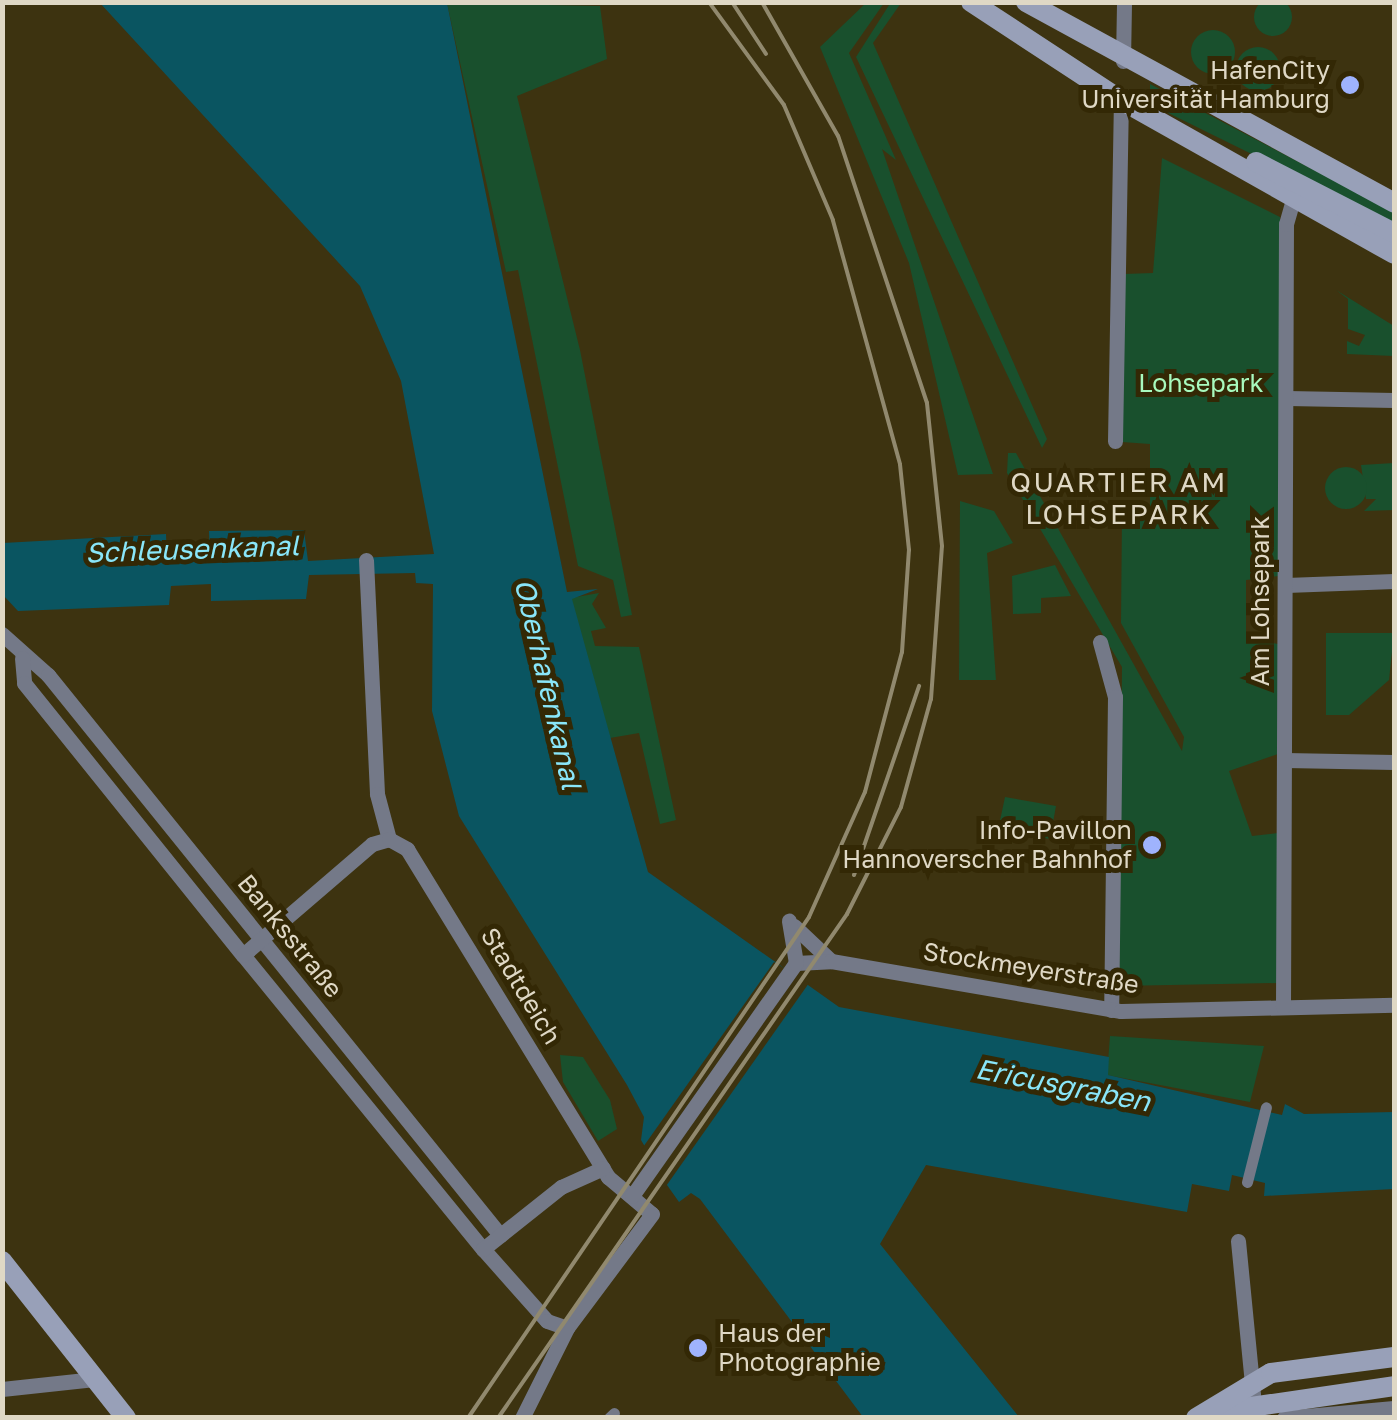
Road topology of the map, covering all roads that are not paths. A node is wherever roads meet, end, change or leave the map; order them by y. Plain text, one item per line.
1 (972, 2) edge
2 (1026, 2) edge
3 (1124, 2) edge
4 (1124, 60) junction
5 (1120, 100) junction
6 (1230, 156) junction
7 (1294, 196) junction
8 (1394, 203) edge
9 (1394, 232) edge
10 (1394, 254) edge
11 (1287, 398) junction
12 (1394, 400) edge
13 (1115, 442) dead end
14 (366, 567) dead end
15 (1394, 582) edge
16 (1286, 585) junction
17 (2, 634) edge
18 (1100, 642) dead end
19 (22, 658) junction
20 (1285, 760) junction
21 (1394, 762) edge
22 (389, 838) junction
23 (260, 939) junction
24 (243, 956) junction
25 (831, 961) junction
26 (792, 970) junction
27 (1394, 1005) edge
28 (1284, 1007) junction
29 (1110, 1010) junction
30 (1266, 1107) dead end
31 (603, 1168) junction
32 (1247, 1182) dead end
33 (632, 1196) junction
34 (500, 1236) junction
35 (1238, 1242) dead end
36 (482, 1249) junction
37 (2, 1260) edge
38 (567, 1328) junction
39 (1394, 1357) edge
40 (94, 1378) junction
41 (1249, 1381) junction
42 (1394, 1386) edge
43 (2, 1389) edge
44 (1256, 1402) junction
45 (1394, 1408) edge
46 (1197, 1417) edge
47 (126, 1418) edge
48 (522, 1418) edge
49 (1284, 1418) edge

1 - 5 main road
2 - 4 main road
3 - 4 street
4 - 5 main road
4 - 8 main road
5 - 6 main road
5 - 13 street
6 - 7 main road
6 - 9 main road
7 - 10 main road
7 - 11 street, Am Lohsepark
11 - 12 street
11 - 16 street, Am Lohsepark
14 - 22 street, Stadtdeich
15 - 16 street
16 - 20 street, Am Lohsepark
17 - 19 street, Banksstraße
18 - 29 street
19 - 23 street, Banksstraße
19 - 24 street, Banksstraße
20 - 21 street
20 - 28 street, Am Lohsepark
22 - 23 street
22 - 31 street, Stadtdeich
23 - 24 street
23 - 34 street, Banksstraße
24 - 36 street, Banksstraße
25 - 26 street, Stockmeyerstraße
25 - 26 street
25 - 29 street, Stockmeyerstraße
26 - 33 street
27 - 28 street, Stockmeyerstraße
28 - 29 street, Stockmeyerstraße
30 - 32 street
31 - 33 street, Stadtdeich
31 - 34 street
33 - 38 street, Stadtdeich
34 - 36 street
35 - 41 street
36 - 38 street, Banksstraße
37 - 40 main road
38 - 48 street
39 - 41 main road
40 - 43 street
40 - 47 main road
41 - 44 street
41 - 46 main road
42 - 44 main road
44 - 46 main road
45 - 49 street

